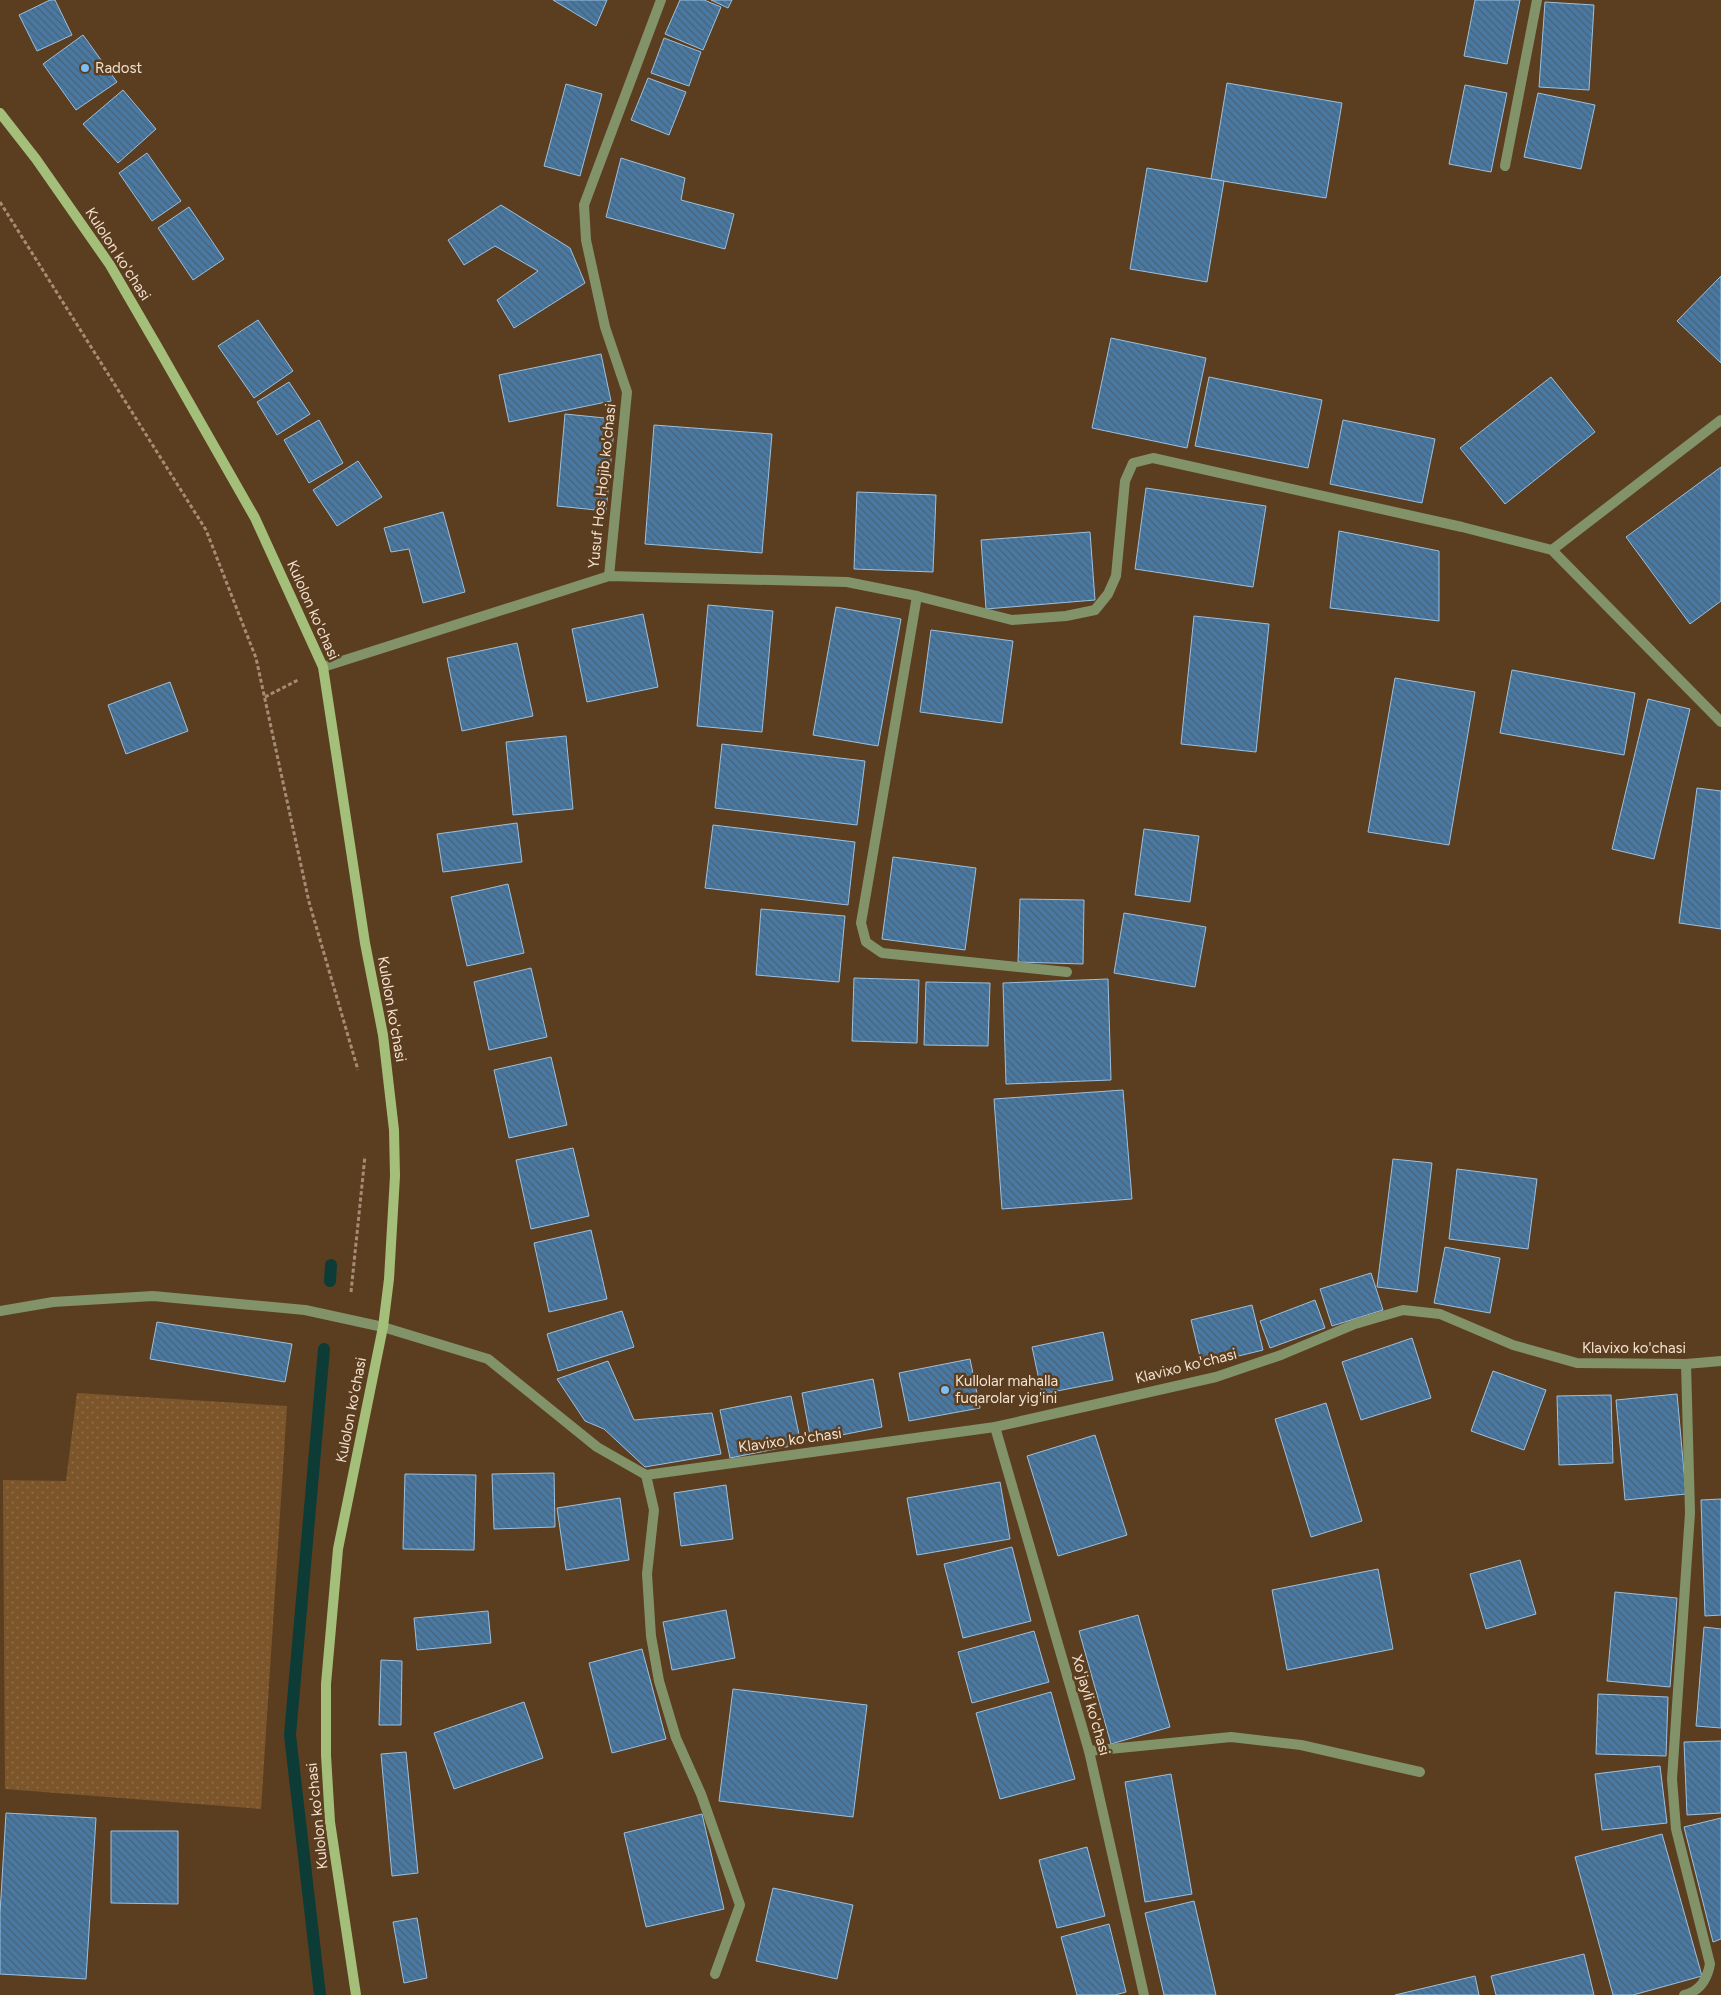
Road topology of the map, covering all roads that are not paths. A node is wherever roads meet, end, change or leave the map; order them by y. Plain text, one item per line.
1 (661, 0) edge
2 (1537, 0) edge
3 (0, 113) edge
4 (1505, 166) dead end
5 (1721, 420) edge
6 (1552, 550) junction
7 (609, 576) junction
8 (917, 596) junction
9 (323, 667) junction
10 (1721, 722) edge
11 (1067, 972) dead end
12 (0, 1311) edge
13 (383, 1327) junction
14 (1721, 1361) edge
15 (1686, 1364) junction
16 (995, 1427) junction
17 (646, 1475) junction
18 (1089, 1751) junction
19 (1420, 1772) dead end
20 (715, 1974) dead end
21 (356, 1995) edge
22 (1144, 1995) edge
23 (1684, 1995) edge

1 - 7 street, Yusuf Hos Hojib ko'chasi
2 - 4 street
3 - 9 main road, Kulolon ko'chasi
5 - 6 street
6 - 8 street
6 - 10 street
7 - 8 street
7 - 9 street, Yusuf Hos Hojib ko'chasi
8 - 11 street
9 - 13 main road, Kulolon ko'chasi
12 - 13 street
13 - 17 street
13 - 21 main road, Kulolon ko'chasi
14 - 15 street, Klavixo ko'chasi
15 - 16 street, Klavixo ko'chasi
15 - 23 street
16 - 17 street, Klavixo ko'chasi
16 - 18 street, Xo'jayli ko'chasi
17 - 20 street
18 - 19 street
18 - 22 street, Xo'jayli ko'chasi

